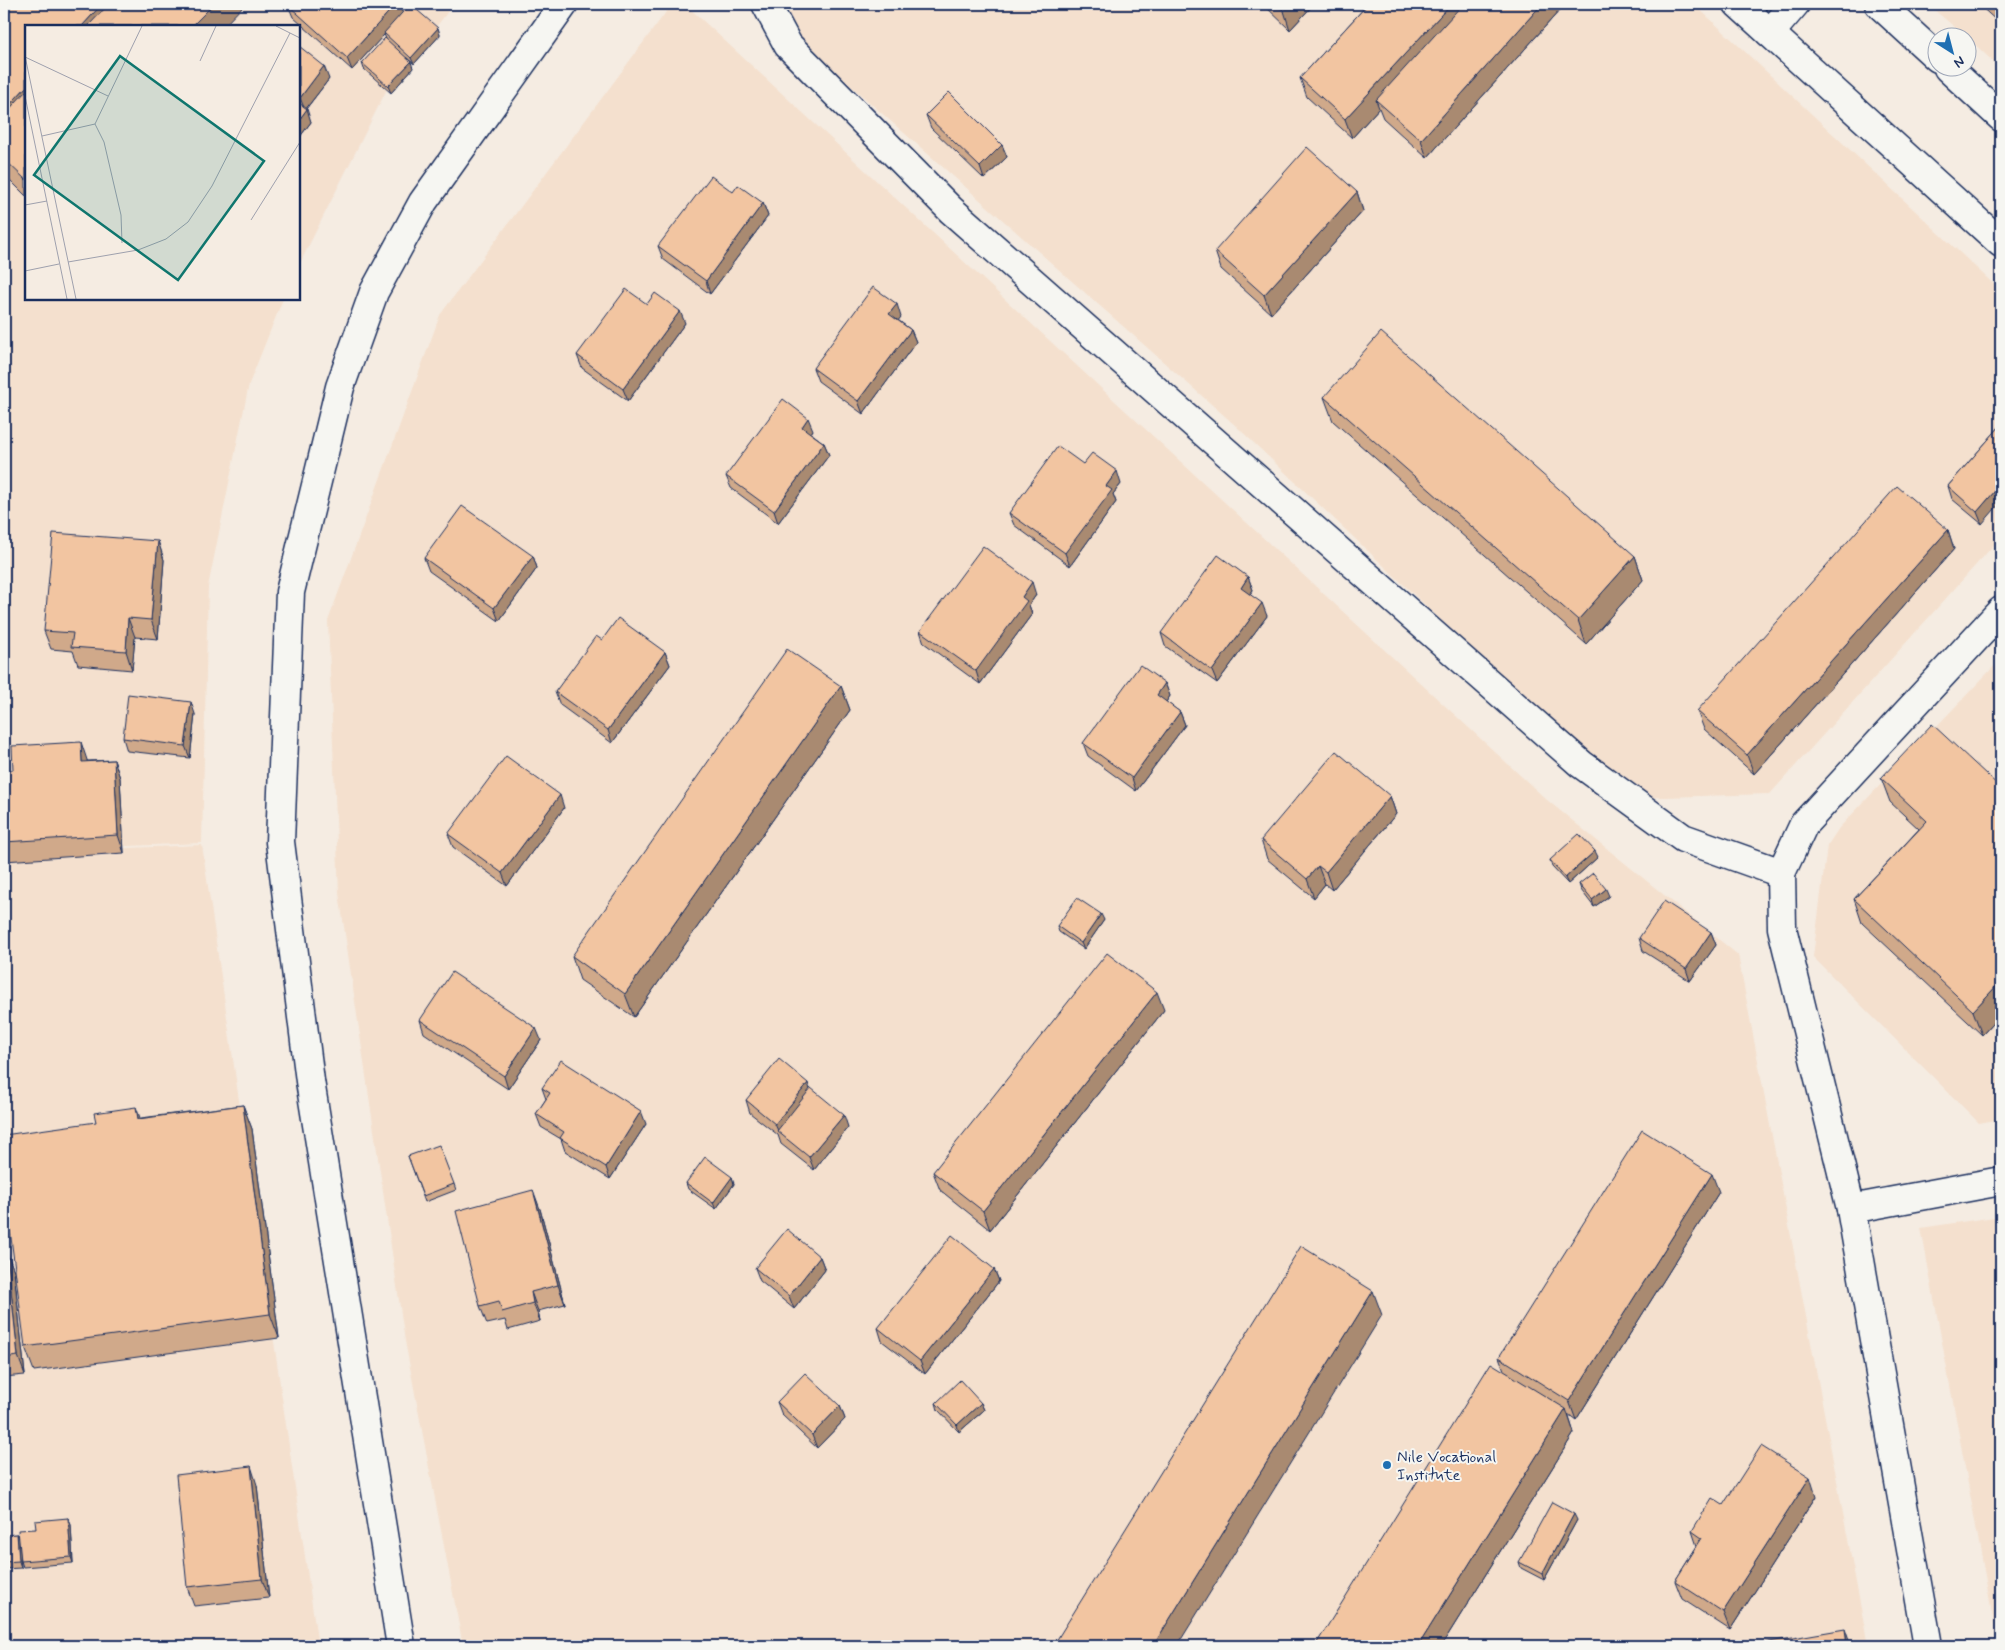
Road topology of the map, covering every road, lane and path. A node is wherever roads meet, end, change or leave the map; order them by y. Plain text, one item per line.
1 (564, 4) edge
2 (766, 4) edge
3 (1738, 4) edge
4 (1795, 4) edge
5 (1879, 4) edge
6 (1770, 33) junction
7 (1928, 49) edge
8 (1959, 78) edge
9 (2001, 117) edge
10 (2001, 243) edge
11 (2001, 611) edge
12 (1781, 873) junction
13 (2001, 1181) edge
14 (1851, 1210) junction
15 (401, 1646) edge
16 (1928, 1646) edge

1 - 15 street
2 - 12 street
3 - 6 street
4 - 6 street
5 - 7 street
6 - 10 street
8 - 9 street
11 - 12 street
12 - 14 street
13 - 14 street
14 - 16 street

